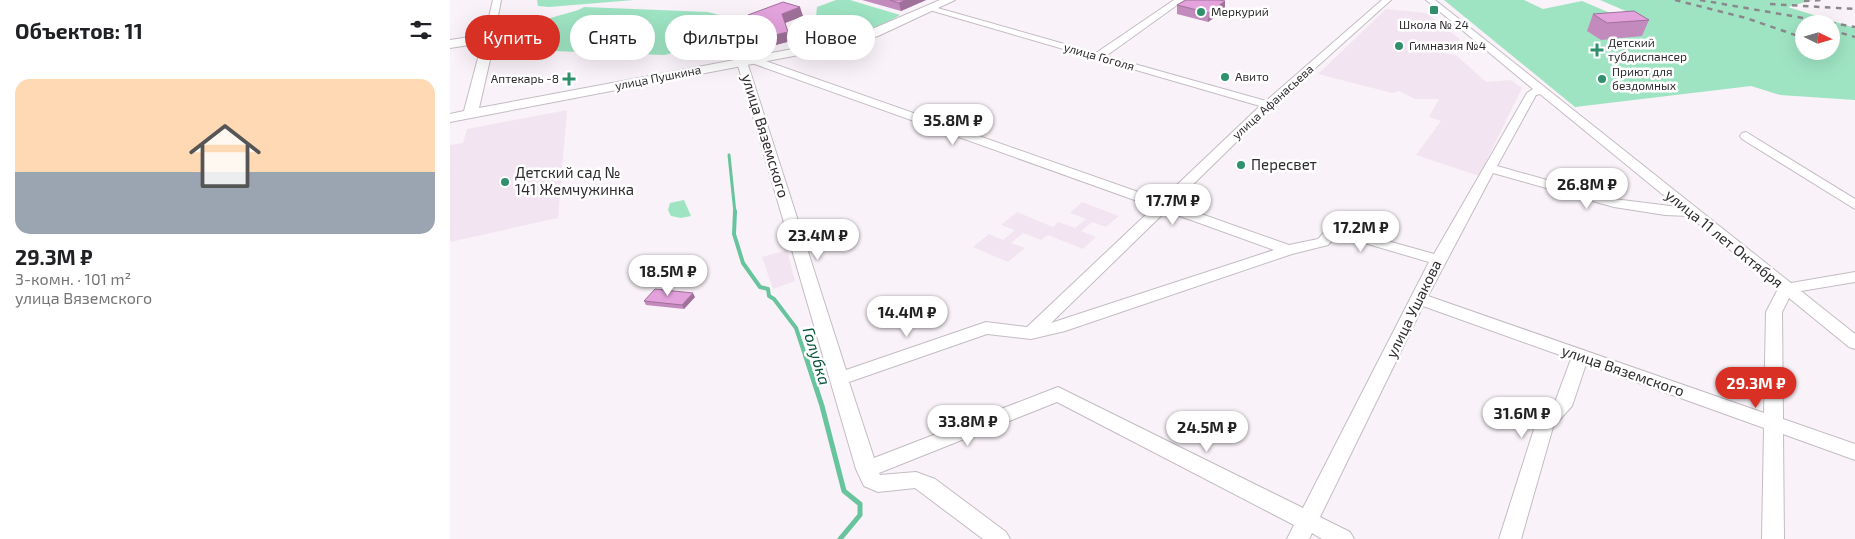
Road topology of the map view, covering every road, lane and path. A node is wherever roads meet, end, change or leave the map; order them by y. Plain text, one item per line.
1 (497, 0) edge
2 (949, 0) edge
3 (1180, 0) edge
4 (1387, 0) edge
5 (1430, 0) edge
6 (931, 9) junction
7 (494, 15) edge
8 (465, 42) edge
9 (450, 44) edge
10 (1097, 57) junction
11 (484, 60) edge
12 (748, 61) junction
13 (1542, 90) junction
14 (1268, 105) junction
15 (470, 114) junction
16 (450, 118) edge
17 (1746, 136) dead end
18 (1490, 168) junction
19 (1855, 205) edge
20 (1161, 206) junction
21 (1690, 212) junction
22 (1288, 250) junction
23 (1438, 260) junction
24 (1855, 277) edge
25 (1786, 289) junction
26 (1419, 299) junction
27 (1031, 333) junction
28 (1855, 343) edge
29 (1580, 356) junction
30 (838, 379) junction
31 (1772, 424) junction
32 (1855, 452) edge
33 (866, 468) junction
34 (1302, 531) edge
35 (999, 539) edge
36 (1343, 539) edge
37 (1510, 539) edge
38 (1773, 539) edge

1 - 7 street
2 - 6 main road, улица Пушкина
3 - 10 street
4 - 14 street, улица Афанасьева
5 - 13 street, улица 11 лет Октября
6 - 10 street, улица Гоголя
6 - 12 main road, улица Пушкина
8 - 9 main road
10 - 14 street, улица Гоголя
11 - 15 main road
12 - 15 main road, улица Пушкина
12 - 20 street, улица Вяземского
12 - 30 street, улица Вяземского
13 - 18 street, улица Ушакова
13 - 21 street, улица 11 лет Октября
14 - 20 street, улица Афанасьева
15 - 16 main road, улица Пушкина
17 - 19 street
18 - 21 street
18 - 23 street, улица Ушакова
20 - 22 street, улица Вяземского
20 - 27 street, улица Афанасьева
21 - 25 street, улица 11 лет Октября
22 - 23 street
22 - 27 street
23 - 26 street, улица Ушакова
24 - 25 street
25 - 28 street, улица 11 лет Октября
25 - 31 street
26 - 29 street, улица Вяземского
26 - 34 street, улица Ушакова
27 - 30 street
29 - 31 street, улица Вяземского
29 - 37 street
30 - 33 street, улица Вяземского
31 - 32 street, улица Вяземского
31 - 38 street
33 - 34 street
33 - 35 street
34 - 36 street

